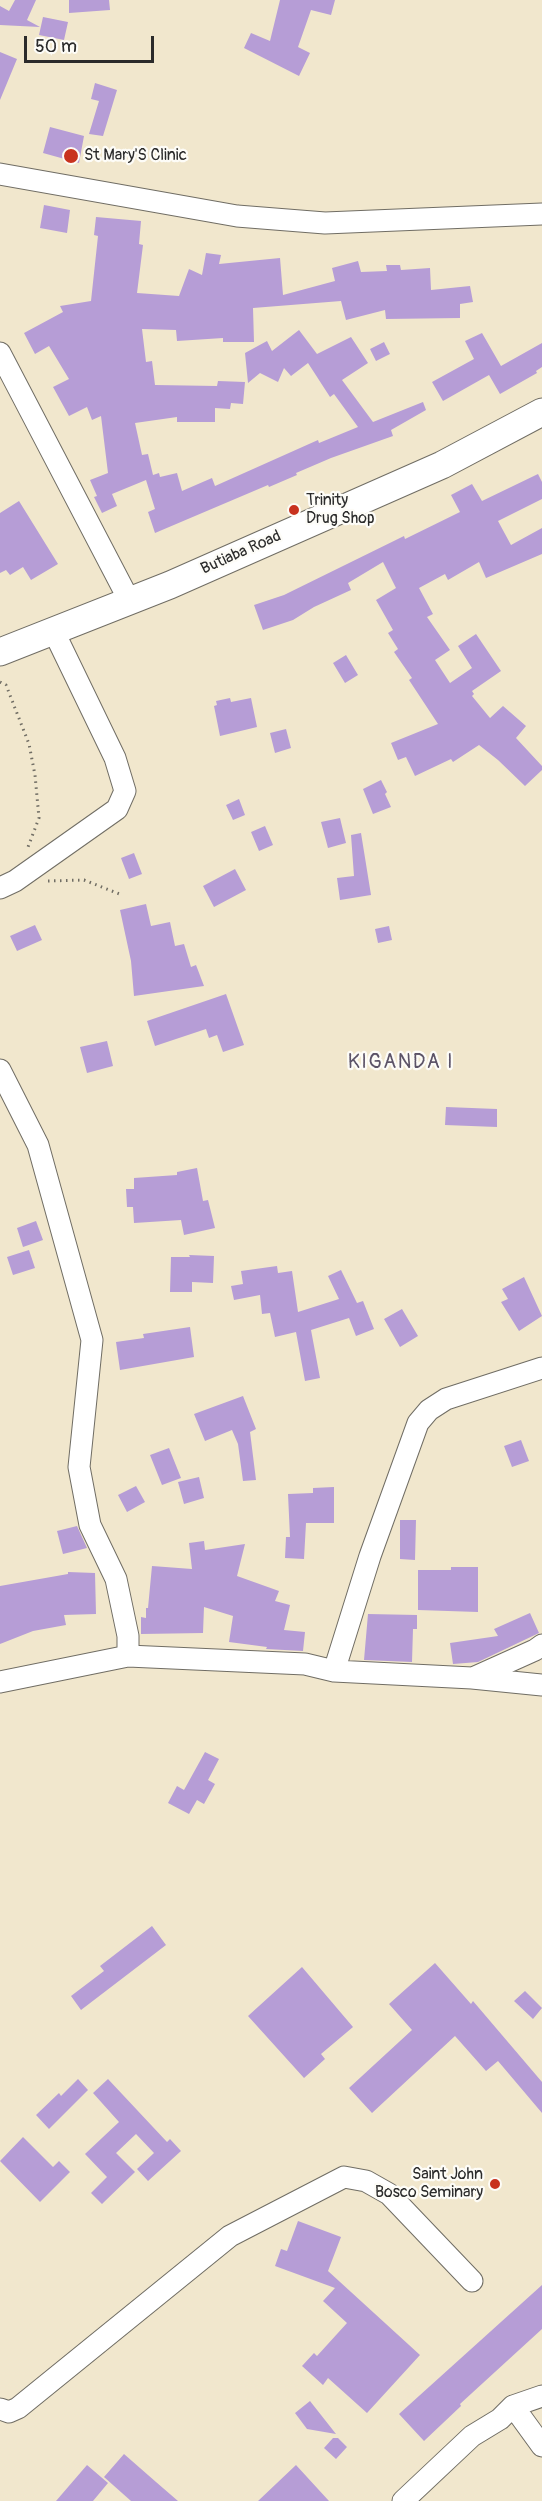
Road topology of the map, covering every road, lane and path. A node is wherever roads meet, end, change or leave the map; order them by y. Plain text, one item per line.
1 (0, 174) edge
2 (542, 213) edge
3 (0, 353) edge
4 (542, 412) edge
5 (129, 600) junction
6 (54, 632) junction
7 (0, 652) edge
8 (0, 682) edge
9 (27, 850) dead end
10 (7, 884) edge
11 (122, 895) dead end
12 (0, 1070) edge
13 (542, 1368) edge
14 (542, 1645) edge
15 (128, 1656) junction
16 (334, 1671) junction
17 (472, 1678) junction
18 (0, 1682) edge
19 (542, 1685) edge
20 (472, 2281) dead end
21 (542, 2396) edge
22 (513, 2406) junction
23 (0, 2409) edge
24 (542, 2446) edge
25 (404, 2501) edge

1 - 2 street
3 - 5 street
4 - 5 main road, Butiaba Road
5 - 6 main road, Butiaba Road
6 - 7 main road, Butiaba Road
6 - 10 street
8 - 9 path
10 - 11 path
12 - 15 street
13 - 16 street
14 - 17 street
15 - 16 street
15 - 18 street
16 - 17 street
17 - 19 street
20 - 23 street
21 - 22 street
22 - 24 street
22 - 25 street

